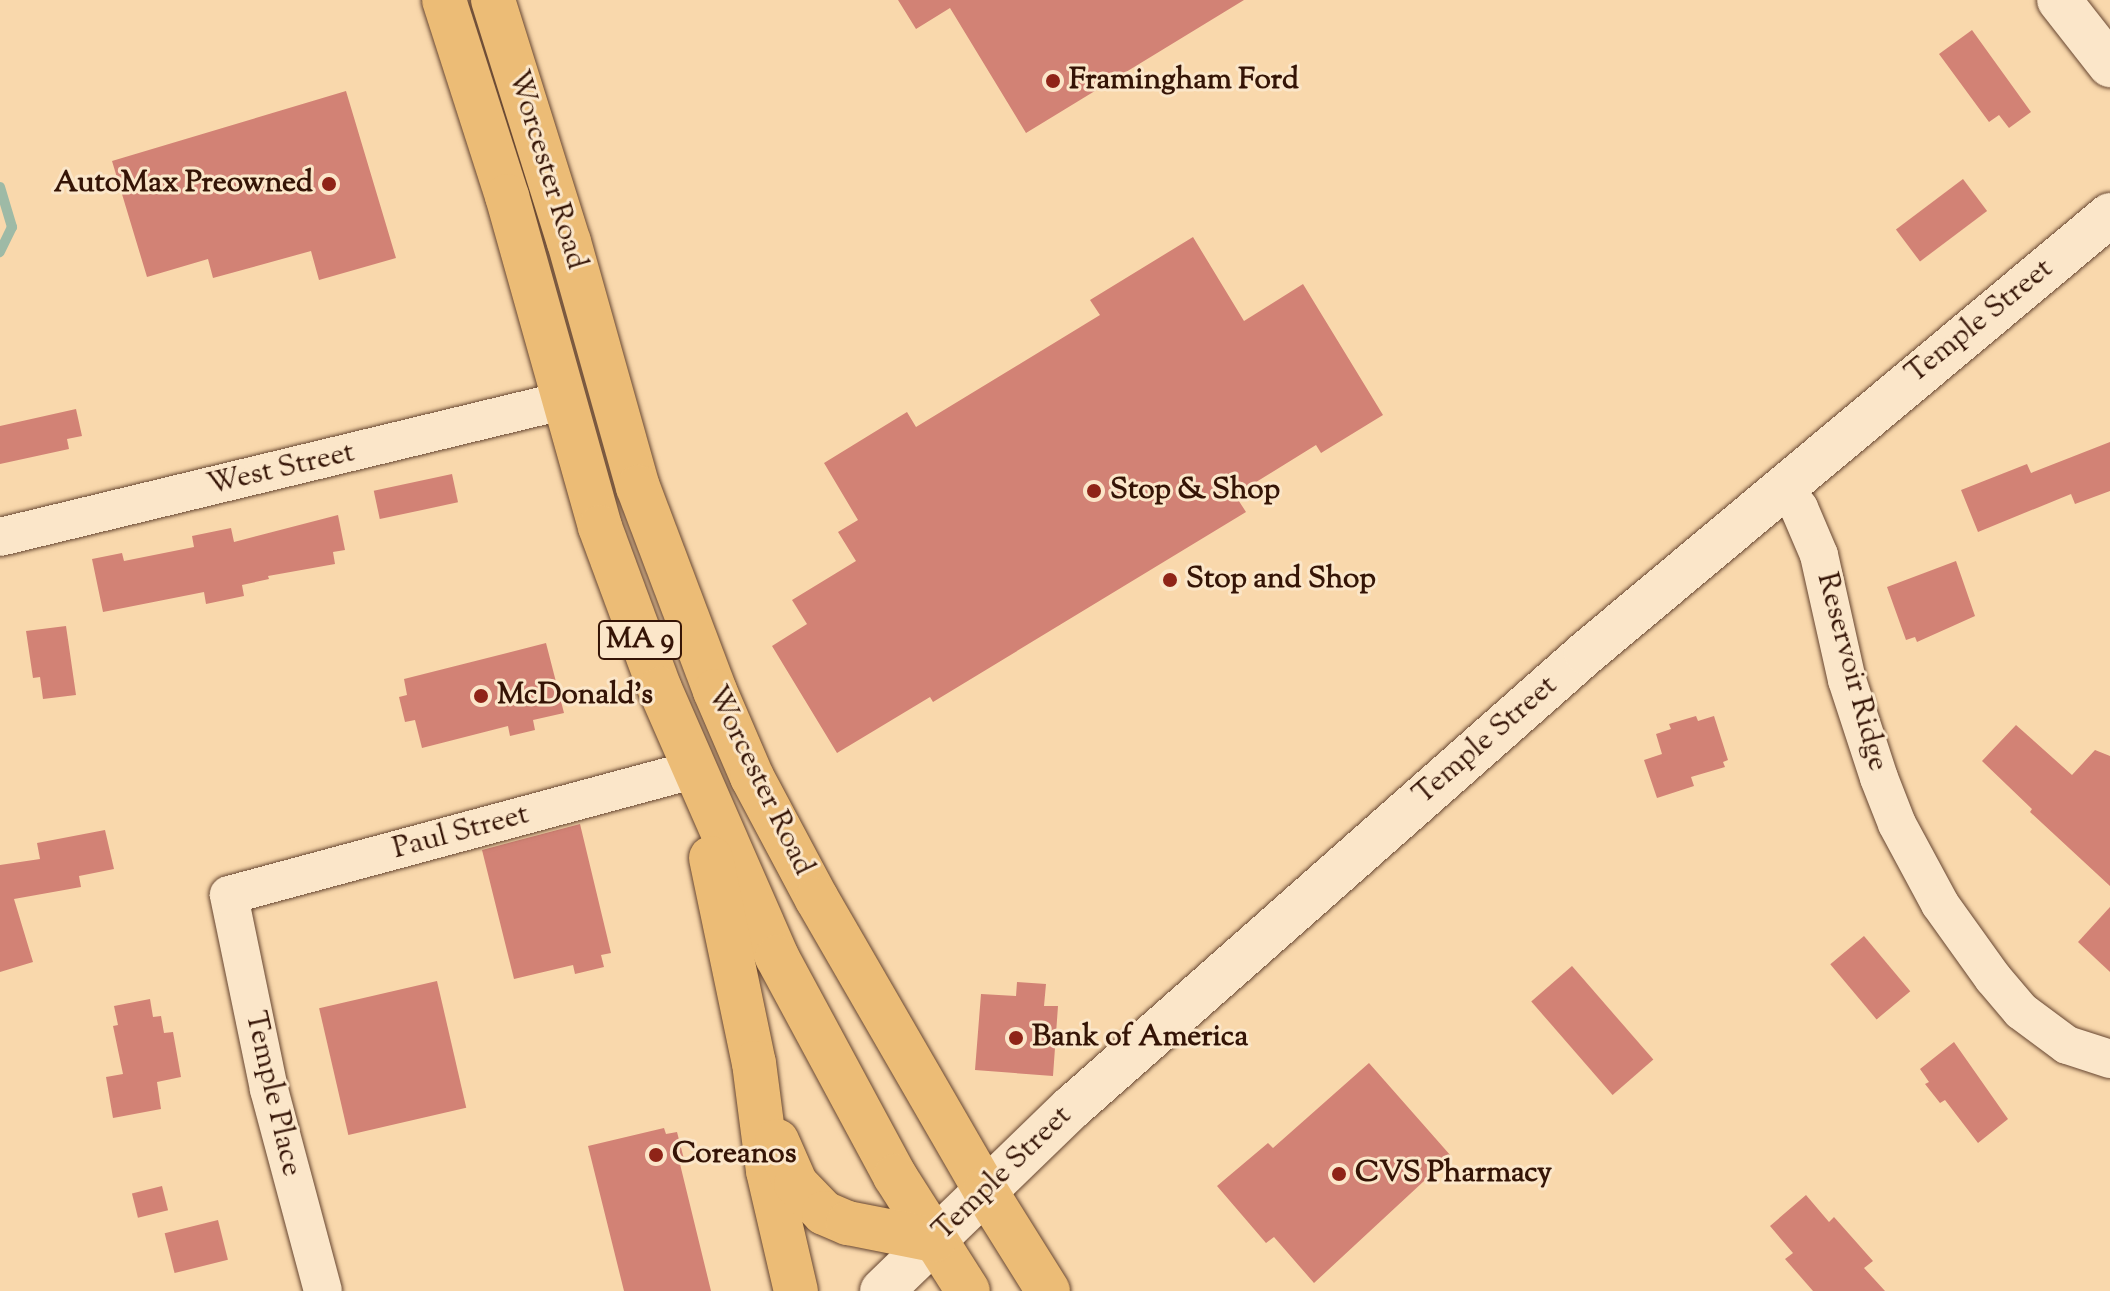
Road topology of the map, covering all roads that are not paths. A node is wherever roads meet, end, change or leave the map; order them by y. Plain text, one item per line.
1 (444, 0) edge
2 (493, 0) edge
3 (2059, 0) edge
4 (2110, 65) edge
5 (2110, 215) edge
6 (562, 401) junction
7 (1782, 487) junction
8 (0, 537) edge
9 (693, 770) junction
10 (229, 895) joint
11 (2110, 1059) edge
12 (754, 1063) junction
13 (985, 1190) junction
14 (934, 1240) junction
15 (323, 1291) edge
16 (796, 1291) edge
17 (882, 1291) edge
18 (968, 1291) edge
19 (1048, 1291) edge

1 - 6 highway, Worcester Road / MA 9
2 - 13 highway, Worcester Road / MA 9
3 - 4 street
5 - 7 street, Temple Street
6 - 8 street, West Street
6 - 9 highway, Worcester Road / MA 9
7 - 11 street, Reservoir Ridge
7 - 13 street, Temple Street
9 - 10 street, Paul Street
9 - 12 highway
9 - 14 highway, Worcester Road / MA 9
10 - 15 street, Temple Place
12 - 14 highway
12 - 16 highway
13 - 14 street, Temple Street
13 - 19 highway, Worcester Road / MA 9
14 - 17 street, Temple Street
14 - 18 highway, Worcester Road / MA 9

